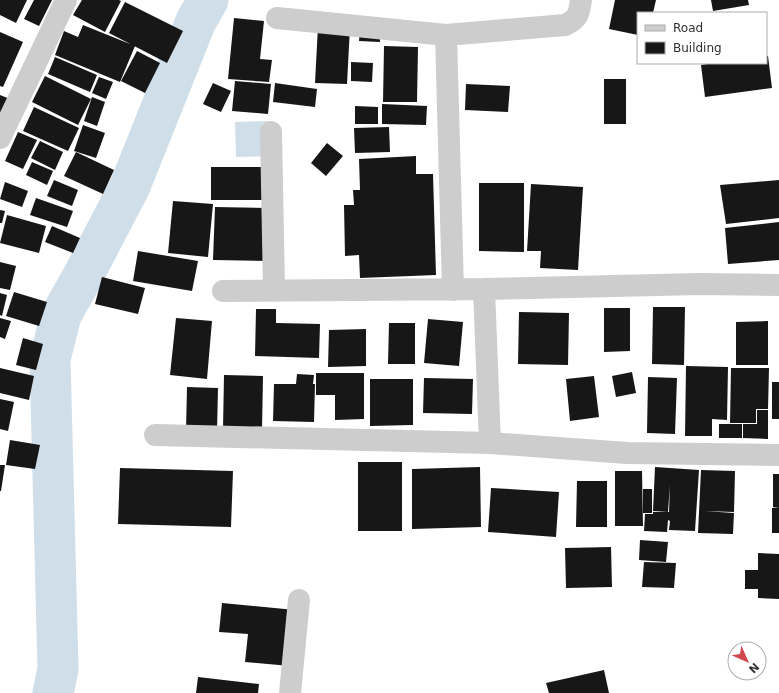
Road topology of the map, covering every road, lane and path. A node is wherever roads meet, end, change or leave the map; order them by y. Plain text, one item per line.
1 (66, 0) edge
2 (581, 0) edge
3 (277, 18) dead end
4 (446, 35) junction
5 (271, 132) dead end
6 (0, 138) edge
7 (779, 285) edge
8 (274, 290) junction
9 (453, 290) junction
10 (484, 290) junction
11 (223, 291) dead end
12 (155, 435) dead end
13 (490, 443) junction
14 (779, 455) edge
15 (299, 600) dead end
16 (290, 693) edge

1 - 6 street
2 - 4 street
3 - 4 street
4 - 9 street
5 - 8 street
7 - 10 street
8 - 9 street
8 - 11 street
9 - 10 street
10 - 13 street
12 - 13 street
13 - 14 street
15 - 16 street

